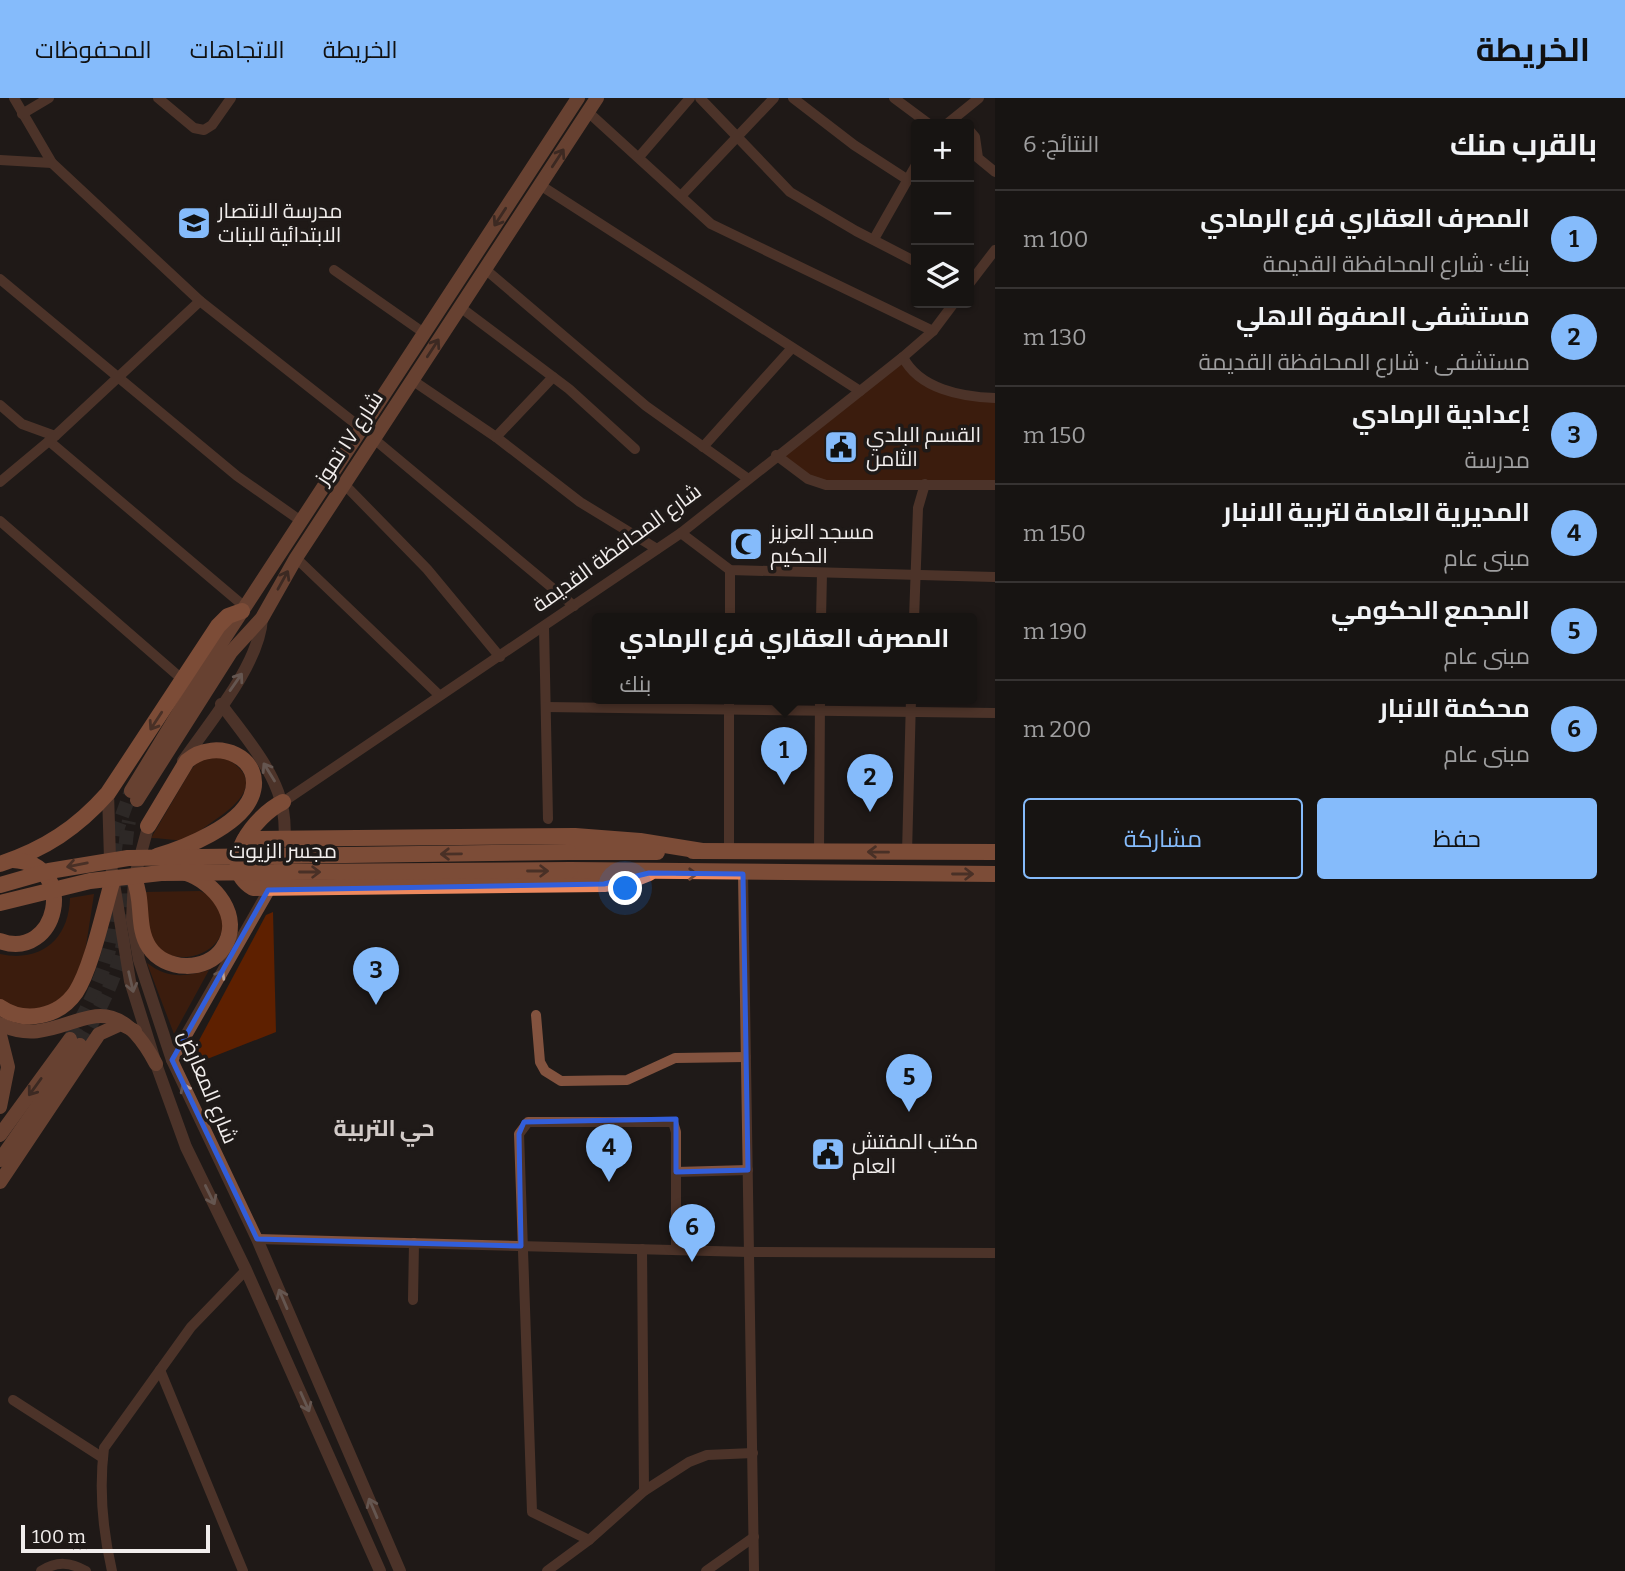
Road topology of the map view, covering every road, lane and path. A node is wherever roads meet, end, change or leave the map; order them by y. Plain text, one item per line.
1 (14, 98) edge
2 (49, 98) edge
3 (158, 98) edge
4 (230, 98) edge
5 (578, 98) edge
6 (597, 98) edge
7 (690, 98) edge
8 (700, 98) edge
9 (774, 98) edge
10 (793, 98) edge
11 (894, 98) edge
12 (979, 98) edge
13 (588, 111) junction
14 (22, 114) junction
15 (922, 119) edge
16 (958, 119) edge
17 (974, 136) edge
18 (735, 137) junction
19 (639, 157) junction
20 (0, 160) edge
21 (51, 163) junction
22 (995, 172) edge
23 (911, 174) edge
24 (908, 180) junction
25 (540, 185) junction
26 (682, 195) junction
27 (874, 239) junction
28 (995, 250) edge
29 (911, 258) edge
30 (485, 269) junction
31 (334, 270) dead end
32 (974, 277) edge
33 (0, 279) edge
34 (200, 301) junction
35 (460, 307) junction
36 (950, 308) edge
37 (933, 331) junction
38 (424, 333) junction
39 (791, 349) junction
40 (903, 357) junction
41 (120, 377) junction
42 (553, 377) junction
43 (412, 380) junction
44 (860, 391) junction
45 (995, 398) edge
46 (0, 405) edge
47 (360, 428) junction
48 (496, 437) junction
49 (52, 439) junction
50 (374, 439) junction
51 (704, 447) junction
52 (635, 449) dead end
53 (776, 455) junction
54 (747, 478) junction
55 (0, 482) edge
56 (344, 484) junction
57 (925, 484) junction
58 (995, 485) edge
59 (316, 498) junction
60 (328, 509) junction
61 (0, 521) edge
62 (301, 521) junction
63 (681, 533) junction
64 (657, 549) junction
65 (296, 558) junction
66 (730, 570) junction
67 (822, 573) junction
68 (915, 575) junction
69 (995, 577) edge
70 (574, 606) junction
71 (243, 609) junction
72 (730, 613) edge
73 (821, 613) edge
74 (914, 613) edge
75 (262, 618) junction
76 (544, 626) junction
77 (500, 657) junction
78 (183, 680) junction
79 (438, 694) junction
80 (221, 704) junction
81 (911, 704) edge
82 (729, 705) edge
83 (820, 705) edge
84 (546, 707) junction
85 (911, 712) junction
86 (995, 713) edge
87 (108, 793) junction
88 (283, 802) junction
89 (548, 819) dead end
90 (148, 826) junction
91 (245, 839) junction
92 (285, 839) junction
93 (702, 851) junction
94 (729, 852) junction
95 (819, 852) junction
96 (995, 852) edge
97 (907, 853) junction
98 (151, 858) junction
99 (6, 862) edge
100 (186, 873) junction
101 (649, 873) junction
102 (743, 874) junction
103 (995, 874) edge
104 (113, 879) junction
105 (134, 879) junction
106 (0, 885) edge
107 (268, 890) junction
108 (26, 896) junction
109 (0, 903) edge
110 (0, 914) edge
111 (0, 941) edge
112 (0, 1007) edge
113 (536, 1015) dead end
114 (0, 1024) edge
115 (135, 1031) junction
116 (0, 1035) edge
117 (746, 1057) junction
118 (172, 1060) junction
119 (156, 1064) junction
120 (0, 1107) edge
121 (0, 1135) edge
122 (210, 1142) junction
123 (186, 1147) junction
124 (0, 1160) edge
125 (748, 1170) junction
126 (676, 1172) junction
127 (0, 1182) edge
128 (257, 1239) junction
129 (414, 1243) junction
130 (521, 1246) junction
131 (642, 1249) junction
132 (676, 1250) junction
133 (749, 1252) junction
134 (995, 1253) edge
135 (246, 1270) junction
136 (413, 1300) dead end
137 (160, 1370) junction
138 (13, 1400) dead end
139 (752, 1453) junction
140 (103, 1458) junction
141 (644, 1491) junction
142 (754, 1537) junction
143 (589, 1540) junction
144 (41, 1571) edge
145 (86, 1571) edge
146 (112, 1571) edge
147 (243, 1571) edge
148 (380, 1571) edge
149 (400, 1571) edge
150 (547, 1571) edge
151 (706, 1571) edge
152 (754, 1571) edge

1 - 14 street
2 - 14 street
3 - 4 street
5 -> 38 main road, شارع ١٧ تموز
6 - 13 main road, شارع ١٧ تموز
7 - 19 street
8 - 18 street
9 - 18 street
10 - 24 street
11 - 15 street
12 - 16 street
13 - 19 street
25 -> 13 main road, شارع ١٧ تموز
14 - 21 street
17 - 22 street
18 - 26 street
18 - 27 street
19 - 26 street
20 - 21 street
21 - 34 street
23 - 24 street
24 - 27 street
25 - 30 main road, شارع ١٧ تموز
25 - 39 street
26 - 37 street
27 - 29 street
28 - 32 street
30 - 35 main road, شارع ١٧ تموز
30 - 51 street
31 - 38 street
33 - 41 street
34 - 41 street
34 - 47 street
35 - 42 street
43 -> 35 main road, شارع ١٧ تموز
36 - 37 street, شارع المحافظة القديمة
37 - 40 street, شارع المحافظة القديمة
38 - 47 main road, شارع ١٧ تموز
39 - 44 street
39 - 51 street
40 - 44 street, شارع المحافظة القديمة
40 - 45 street
41 - 49 street
41 - 62 street
42 - 48 street
42 - 52 street
43 - 48 street
43 - 50 main road, شارع ١٧ تموز
44 - 53 street, شارع المحافظة القديمة
46 - 49 street
47 - 59 main road, شارع ١٧ تموز
48 - 64 street
49 - 55 street
49 - 71 street
50 - 56 main road, شارع ١٧ تموز
50 - 70 street
51 - 54 street
53 - 54 street, شارع المحافظة القديمة
53 - 57 street
54 - 63 street, شارع المحافظة القديمة
56 - 60 main road, شارع ١٧ تموز
56 - 77 street
57 - 58 street
57 - 68 street
59 - 60 main road
59 - 62 main road, شارع ١٧ تموز
60 - 65 main road, شارع ١٧ تموز
61 - 78 street
62 - 71 main road, شارع ١٧ تموز
63 - 64 street, شارع المحافظة القديمة
63 - 66 street
64 - 70 street, شارع المحافظة القديمة
75 -> 65 main road, شارع ١٧ تموز
65 - 79 street
66 - 67 street
66 - 72 street
67 - 68 street
67 - 73 street
68 - 69 street
68 - 74 street
70 - 76 street, شارع المحافظة القديمة
71 - 75 main road, شارع ١٧ تموز
71 - 78 main road
80 -> 75 street, شارع المعارض
76 - 77 street, شارع المحافظة القديمة
76 - 84 street
77 - 79 street, شارع المحافظة القديمة
78 -> 87 main road
79 - 88 street, شارع المحافظة القديمة
88 -> 80 street
80 - 90 street, شارع المعارض
81 - 85 street
82 - 83 street
82 - 84 street
82 - 94 street
83 - 85 street
83 - 95 street
84 - 89 street
85 - 86 street
85 - 97 street
87 - 99 main road
87 - 104 street, شارع المعارض
88 - 91 main road
88 - 92 street
90 - 98 main road
90 - 105 street, شارع المعارض
91 - 92 main road
91 - 107 main road
92 - 93 main road
92 - 107 street
93 - 94 main road
93 -> 98 main road, مجسر الزيوت, bridge
94 - 95 main road
97 -> 95 main road
96 - 97 main road
98 -> 106 main road, مجسر الزيوت, bridge
99 - 111 main road
100 -> 101 main road, مجسر الزيوت, bridge
100 - 105 main road
100 - 108 main road, مجسر الزيوت, bridge
101 -> 102 main road
101 - 107 main road
102 -> 103 main road
102 - 117 street
104 - 112 main road
104 -> 119 street, شارع المعارض
105 - 118 street, شارع المعارض
118 -> 107 street
108 - 109 main road, مجسر الزيوت, bridge
108 - 110 main road, bridge
113 - 117 street
114 - 115 main road
115 - 119 main road
115 - 127 main road
116 - 120 main road
117 - 125 street
122 -> 118 street, شارع المعارض
119 - 123 street, شارع المعارض
124 -> 121 main road
122 - 123 street
122 - 128 street, شارع المعارض
123 -> 135 street, شارع المعارض
125 - 126 street
125 - 133 street
126 - 130 street
126 - 132 street
128 - 129 street
149 -> 128 street, شارع المعارض
129 - 130 street
129 - 136 street
130 - 131 street
130 - 143 street
131 - 132 street
131 - 141 street
132 - 133 street
133 - 134 street
133 - 139 street
135 - 137 street
135 -> 148 street, شارع المعارض
137 - 140 street
137 - 147 street
138 - 140 street
139 - 141 street
139 - 142 street
140 - 146 street
141 - 143 street
142 - 151 street
142 - 152 street
143 - 150 street
144 - 145 street

